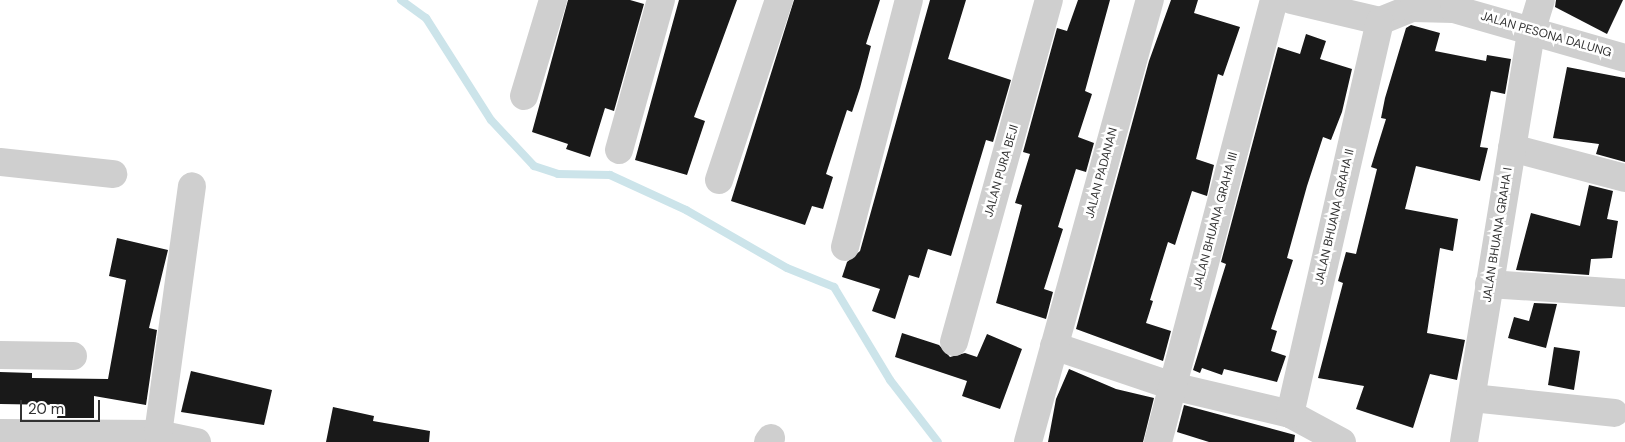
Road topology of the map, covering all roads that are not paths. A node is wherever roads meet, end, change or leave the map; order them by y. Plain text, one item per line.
1 (553, 0) edge
2 (661, 0) edge
3 (779, 0) edge
4 (909, 0) edge
5 (1050, 0) edge
6 (1150, 0) edge
7 (1274, 0) edge
8 (1291, 0) edge
9 (1541, 0) edge
10 (1380, 21) junction
11 (1532, 29) junction
12 (1623, 53) edge
13 (524, 96) dead end
14 (1512, 148) junction
15 (619, 150) dead end
16 (0, 162) edge
17 (113, 174) dead end
18 (1625, 178) edge
19 (719, 180) dead end
20 (192, 186) dead end
21 (845, 246) dead end
22 (1490, 284) junction
23 (1625, 293) edge
24 (954, 342) dead end
25 (1054, 346) junction
26 (0, 355) edge
27 (73, 356) dead end
28 (1172, 386) junction
29 (1472, 398) junction
30 (1614, 413) dead end
31 (1290, 414) junction
32 (158, 434) junction
33 (14, 436) edge
34 (197, 442) edge
35 (1028, 442) edge
36 (1158, 442) edge
37 (1342, 442) edge
38 (1464, 442) edge

1 - 13 street
2 - 15 street
3 - 19 street
4 - 21 street
5 - 24 street, JALAN PURA BEJI
6 - 25 street, JALAN PADANAN
7 - 28 street, JALAN BHUANA GRAHA III
8 - 10 street
9 - 11 street, JALAN BHUANA GRAHA I
10 - 11 street, JALAN PESONA DALUNG
10 - 31 street, JALAN BHUANA GRAHA II
11 - 12 street, JALAN PESONA DALUNG
11 - 14 street, JALAN BHUANA GRAHA I
14 - 18 street
14 - 22 street, JALAN BHUANA GRAHA I
16 - 17 street
20 - 32 street
22 - 23 street
22 - 29 street, JALAN BHUANA GRAHA I
25 - 28 street
25 - 35 street, JALAN PADANAN
26 - 27 street
28 - 31 street
28 - 36 street, JALAN BHUANA GRAHA III
29 - 30 street
29 - 38 street, JALAN BHUANA GRAHA I
31 - 37 street
32 - 33 street
32 - 34 street

